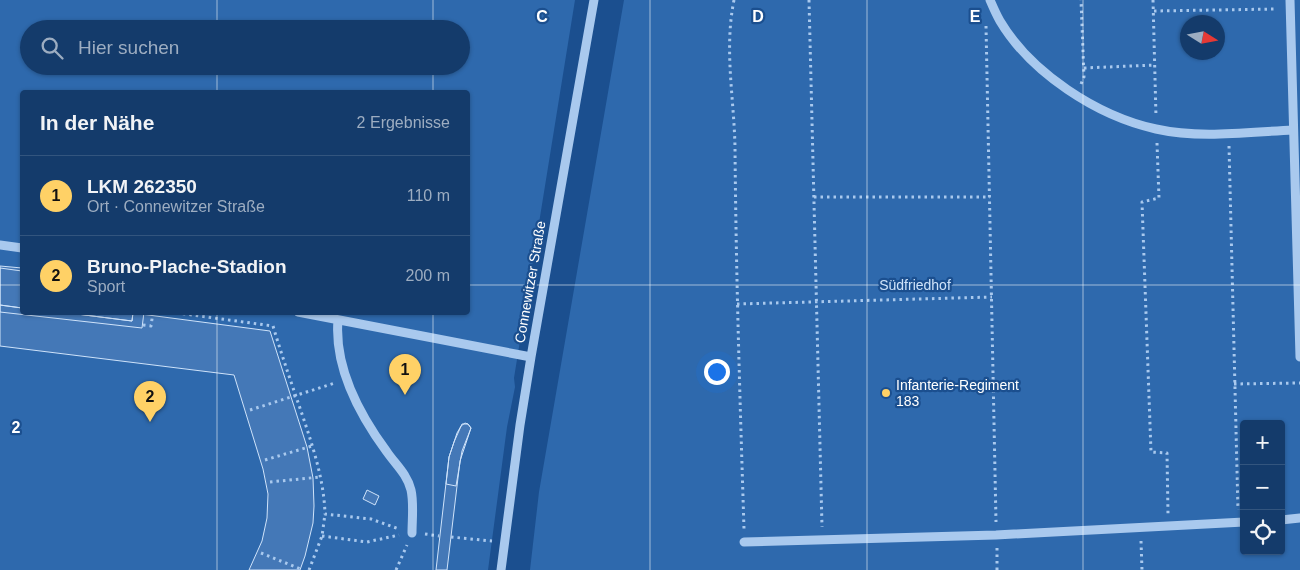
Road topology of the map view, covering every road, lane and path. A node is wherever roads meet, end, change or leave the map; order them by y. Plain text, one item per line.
1 (594, 0) edge
2 (734, 0) edge
3 (809, 0) edge
4 (990, 0) edge
5 (1082, 0) edge
6 (1153, 0) edge
7 (1290, 4) edge
8 (1154, 11) junction
9 (986, 20) dead end
10 (1155, 65) junction
11 (1084, 68) junction
12 (1076, 95) junction
13 (1157, 129) junction
14 (1293, 130) junction
15 (1228, 133) junction
16 (814, 197) junction
17 (990, 197) junction
18 (0, 244) edge
19 (20, 248) edge
20 (992, 297) junction
21 (816, 302) junction
22 (736, 304) junction
23 (153, 315) edge
24 (192, 315) edge
25 (313, 315) edge
26 (338, 320) junction
27 (143, 325) dead end
28 (531, 357) junction
29 (1300, 357) edge
30 (1300, 383) edge
31 (330, 384) dead end
32 (1234, 384) junction
33 (296, 395) junction
34 (250, 410) dead end
35 (312, 446) junction
36 (265, 460) dead end
37 (320, 477) junction
38 (270, 482) dead end
39 (1240, 510) edge
40 (325, 514) junction
41 (1300, 518) edge
42 (371, 519) dead end
43 (1285, 520) edge
44 (1240, 522) edge
45 (1168, 526) junction
46 (1141, 528) junction
47 (412, 533) junction
48 (996, 535) junction
49 (322, 536) junction
50 (451, 537) dead end
51 (822, 541) junction
52 (505, 542) junction
53 (744, 542) joint
54 (261, 553) dead end
55 (303, 570) edge
56 (309, 570) edge
57 (396, 570) edge
58 (501, 570) edge
59 (997, 570) edge
60 (1142, 570) edge

1 - 28 street, Connewitzer Straße
2 - 22 path
3 - 16 path
4 - 12 street
5 - 11 path
6 - 8 path
7 - 8 path
7 - 14 street
8 - 10 path
9 - 17 path
10 - 11 path
10 - 13 path
11 - 12 path
12 - 13 street
13 - 15 street
13 - 45 path
14 - 15 street
14 - 29 street
15 - 32 path
16 - 17 path
16 - 21 path
17 - 20 path
18 - 19 street
20 - 21 path
20 - 48 path
21 - 22 path
21 - 51 path
22 - 53 path
23 - 27 path
24 - 33 path
25 - 26 street
26 - 28 street
26 - 47 street
28 - 52 street, Connewitzer Straße
30 - 32 path
31 - 33 path
32 - 39 path
33 - 34 path
33 - 35 path
35 - 36 path
35 - 37 path
37 - 38 path
37 - 40 path
40 - 42 path
40 - 49 path
41 - 43 street
44 - 45 street
45 - 46 street
46 - 48 street
46 - 60 path
47 - 49 path
47 - 57 path
48 - 51 street
48 - 59 path
49 - 56 path
50 - 52 path
51 - 53 street
52 - 58 street, Connewitzer Straße
54 - 55 path

